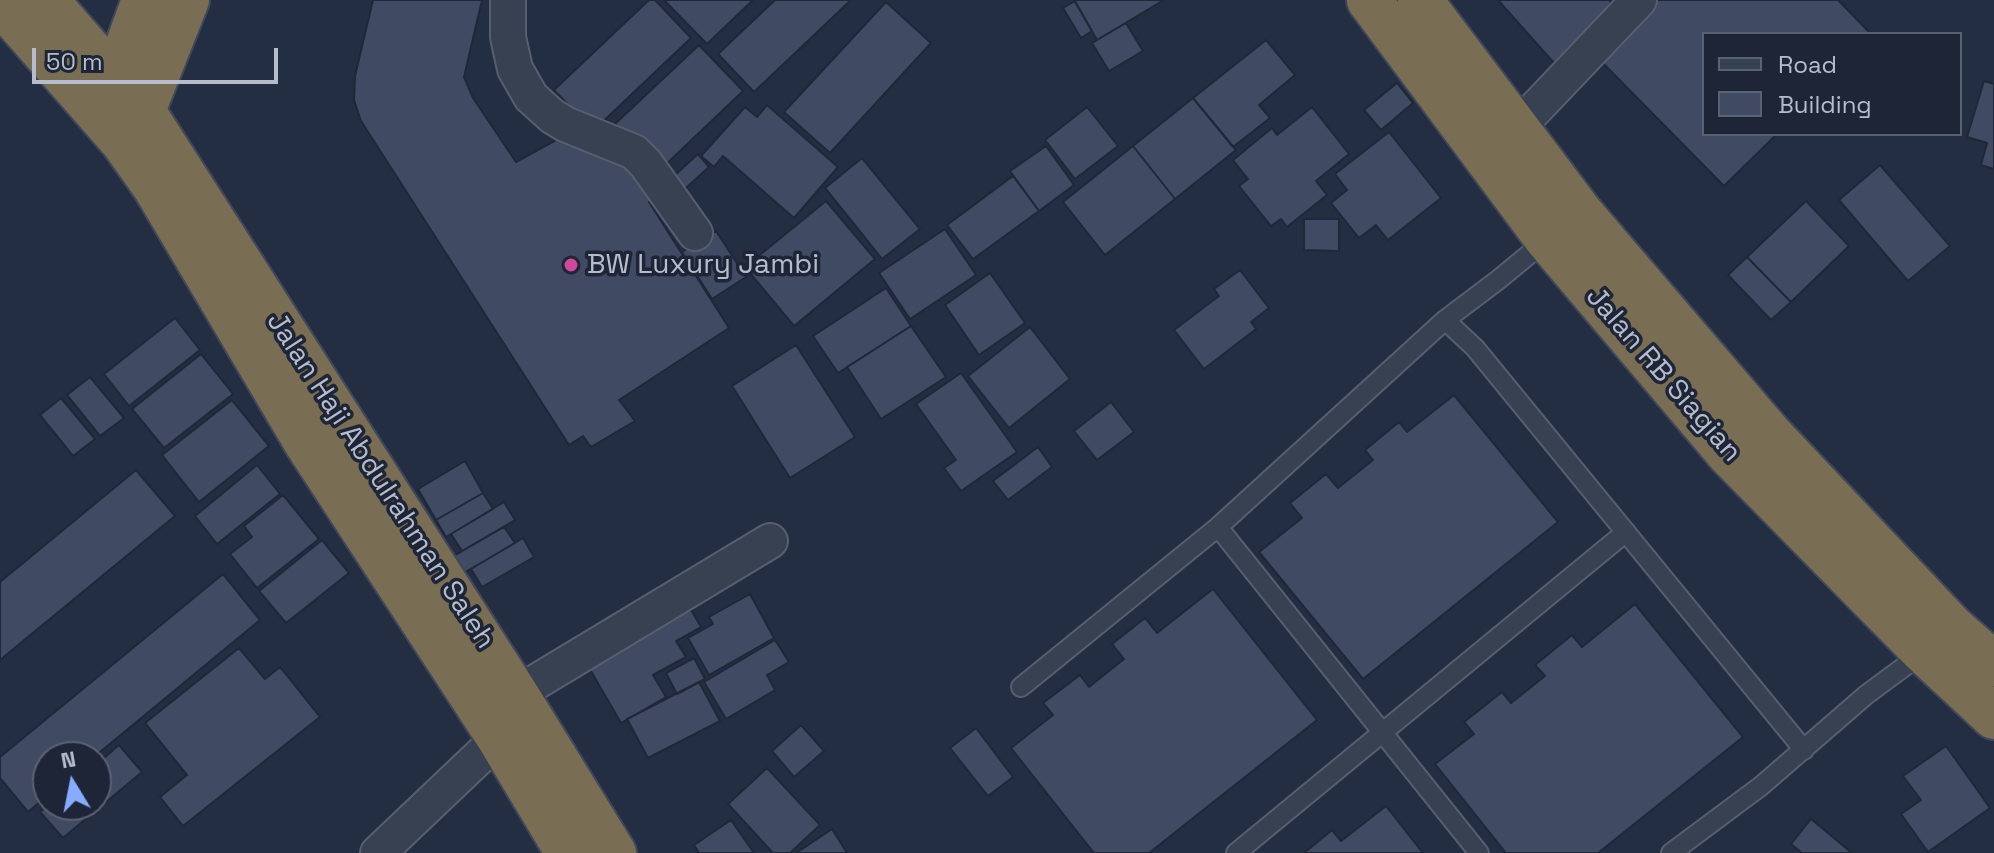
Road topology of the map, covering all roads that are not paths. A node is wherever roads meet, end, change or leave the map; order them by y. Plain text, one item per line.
1 (46, 0) edge
2 (144, 0) edge
3 (187, 0) edge
4 (508, 0) edge
5 (1369, 0) edge
6 (1420, 0) edge
7 (1639, 0) edge
8 (0, 2) edge
9 (103, 92) junction
10 (133, 127) junction
11 (1518, 127) junction
12 (1564, 226) junction
13 (695, 233) dead end
14 (1445, 320) junction
15 (1218, 527) junction
16 (1626, 532) junction
17 (770, 541) dead end
18 (1924, 652) junction
19 (1994, 664) edge
20 (1021, 687) dead end
21 (516, 694) junction
22 (1994, 717) edge
23 (1381, 733) junction
24 (499, 738) junction
25 (1804, 750) junction
26 (586, 844) edge
27 (378, 853) edge
28 (1236, 853) edge
29 (1479, 853) edge
30 (1671, 853) edge

1 - 9 highway
2 - 9 highway
3 - 10 highway
4 - 13 street
5 - 12 highway, Jalan RB Siagian
6 - 11 highway, Jalan RB Siagian
7 - 11 street
8 - 9 highway
9 - 10 highway
10 - 21 highway, Jalan Haji Abdulrahman Saleh
10 - 24 highway, Jalan Haji Abdulrahman Saleh
11 - 12 highway, Jalan RB Siagian
12 - 14 lane
12 - 18 highway, Jalan RB Siagian
12 - 19 highway, Jalan RB Siagian
14 - 15 lane
14 - 16 lane
15 - 20 lane
15 - 23 lane
16 - 23 lane
16 - 25 lane
17 - 21 street
18 - 22 highway, Jalan RB Siagian
18 - 25 lane
21 - 26 highway, Jalan Haji Abdulrahman Saleh
23 - 28 lane
23 - 29 lane
24 - 26 highway, Jalan Haji Abdulrahman Saleh
24 - 27 street
25 - 30 lane

